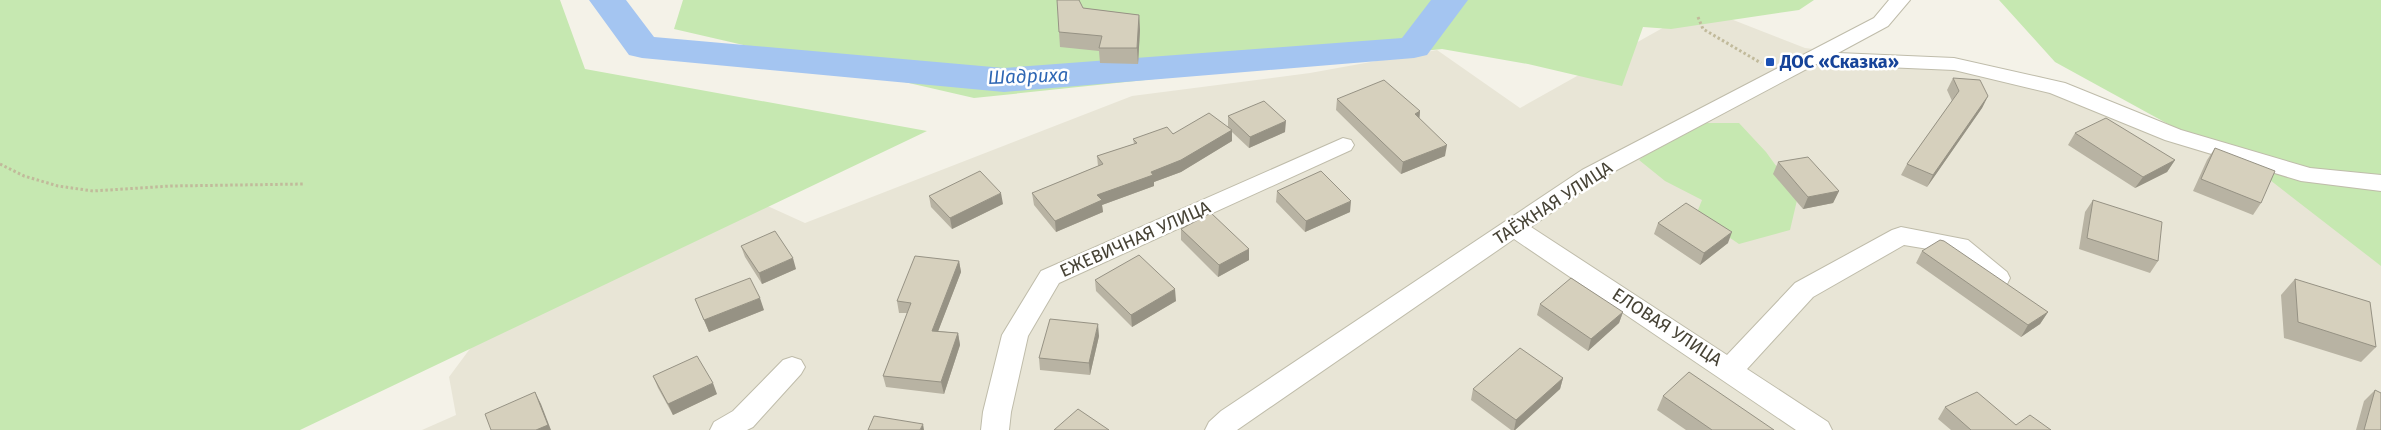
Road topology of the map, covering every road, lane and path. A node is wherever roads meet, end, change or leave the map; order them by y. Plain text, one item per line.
1 (1900, 0) edge
2 (1698, 17) dead end
3 (1813, 58) junction
4 (1781, 75) junction
5 (1344, 145) dead end
6 (0, 164) edge
7 (2381, 183) edge
8 (305, 184) dead end
9 (1514, 227) junction
10 (1998, 278) edge
11 (792, 367) dead end
12 (1730, 369) junction
13 (1234, 426) edge
14 (724, 430) edge
15 (995, 430) edge
16 (1818, 430) edge

1 - 3 street, ТАЁЖНАЯ УЛИЦА
2 - 4 path
3 - 4 street, ТАЁЖНАЯ УЛИЦА
3 - 7 street
4 - 9 street, ТАЁЖНАЯ УЛИЦА
5 - 15 street, ЕЖЕВИЧНАЯ УЛИЦА
6 - 8 path
9 - 12 street, ЕЛОВАЯ УЛИЦА
9 - 13 street, ТАЁЖНАЯ УЛИЦА
10 - 12 street
11 - 14 street
12 - 16 street, ЕЛОВАЯ УЛИЦА

